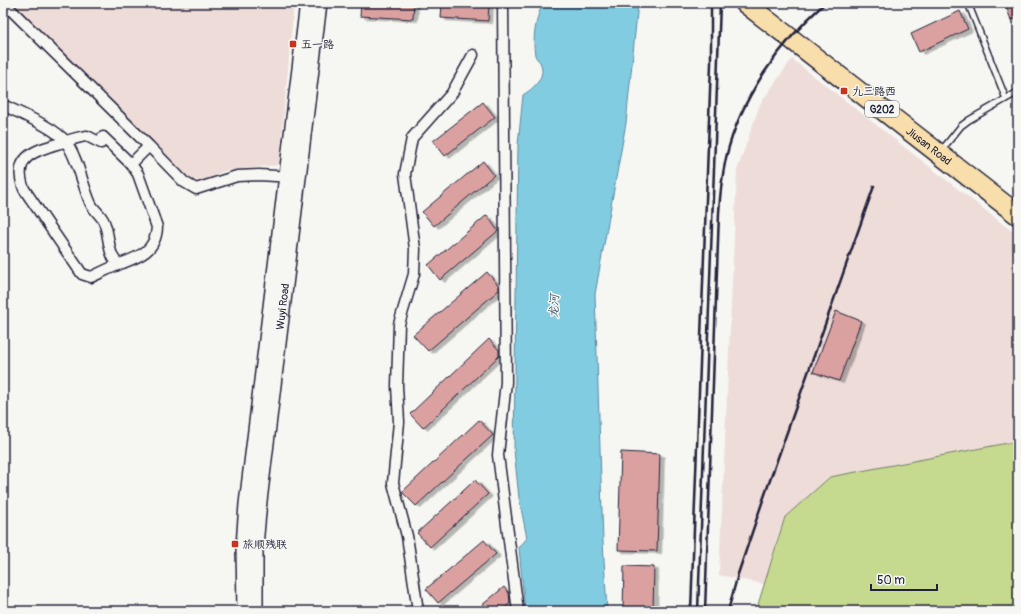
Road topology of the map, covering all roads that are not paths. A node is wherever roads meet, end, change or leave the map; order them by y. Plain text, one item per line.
1 (4, 3) edge
2 (308, 3) edge
3 (319, 3) edge
4 (503, 3) edge
5 (745, 3) edge
6 (761, 3) edge
7 (968, 3) edge
8 (473, 55) dead end
9 (1018, 92) edge
10 (1006, 99) junction
11 (3, 105) edge
12 (66, 141) junction
13 (149, 146) junction
14 (942, 150) junction
15 (131, 164) junction
16 (292, 177) junction
17 (1018, 202) edge
18 (1018, 215) edge
19 (118, 264) junction
20 (245, 611) edge
21 (255, 611) edge
22 (418, 611) edge
23 (518, 611) edge

1 - 13 street
2 - 16 main road, Wuyi Road
3 - 16 main road, Wuyi Road
4 - 23 street
5 - 14 highway, Jiusan Road / G202
6 - 14 highway, Jiusan Road / G202
7 - 10 lane
8 - 22 street
9 - 10 lane
10 - 14 lane
11 - 12 street
12 - 15 street
12 - 19 street
12 - 19 street
13 - 15 street
13 - 16 street
14 - 17 highway, Jiusan Road / G202
14 - 18 highway, Jiusan Road / G202
15 - 19 street
16 - 20 main road, Wuyi Road
16 - 21 main road, Wuyi Road

